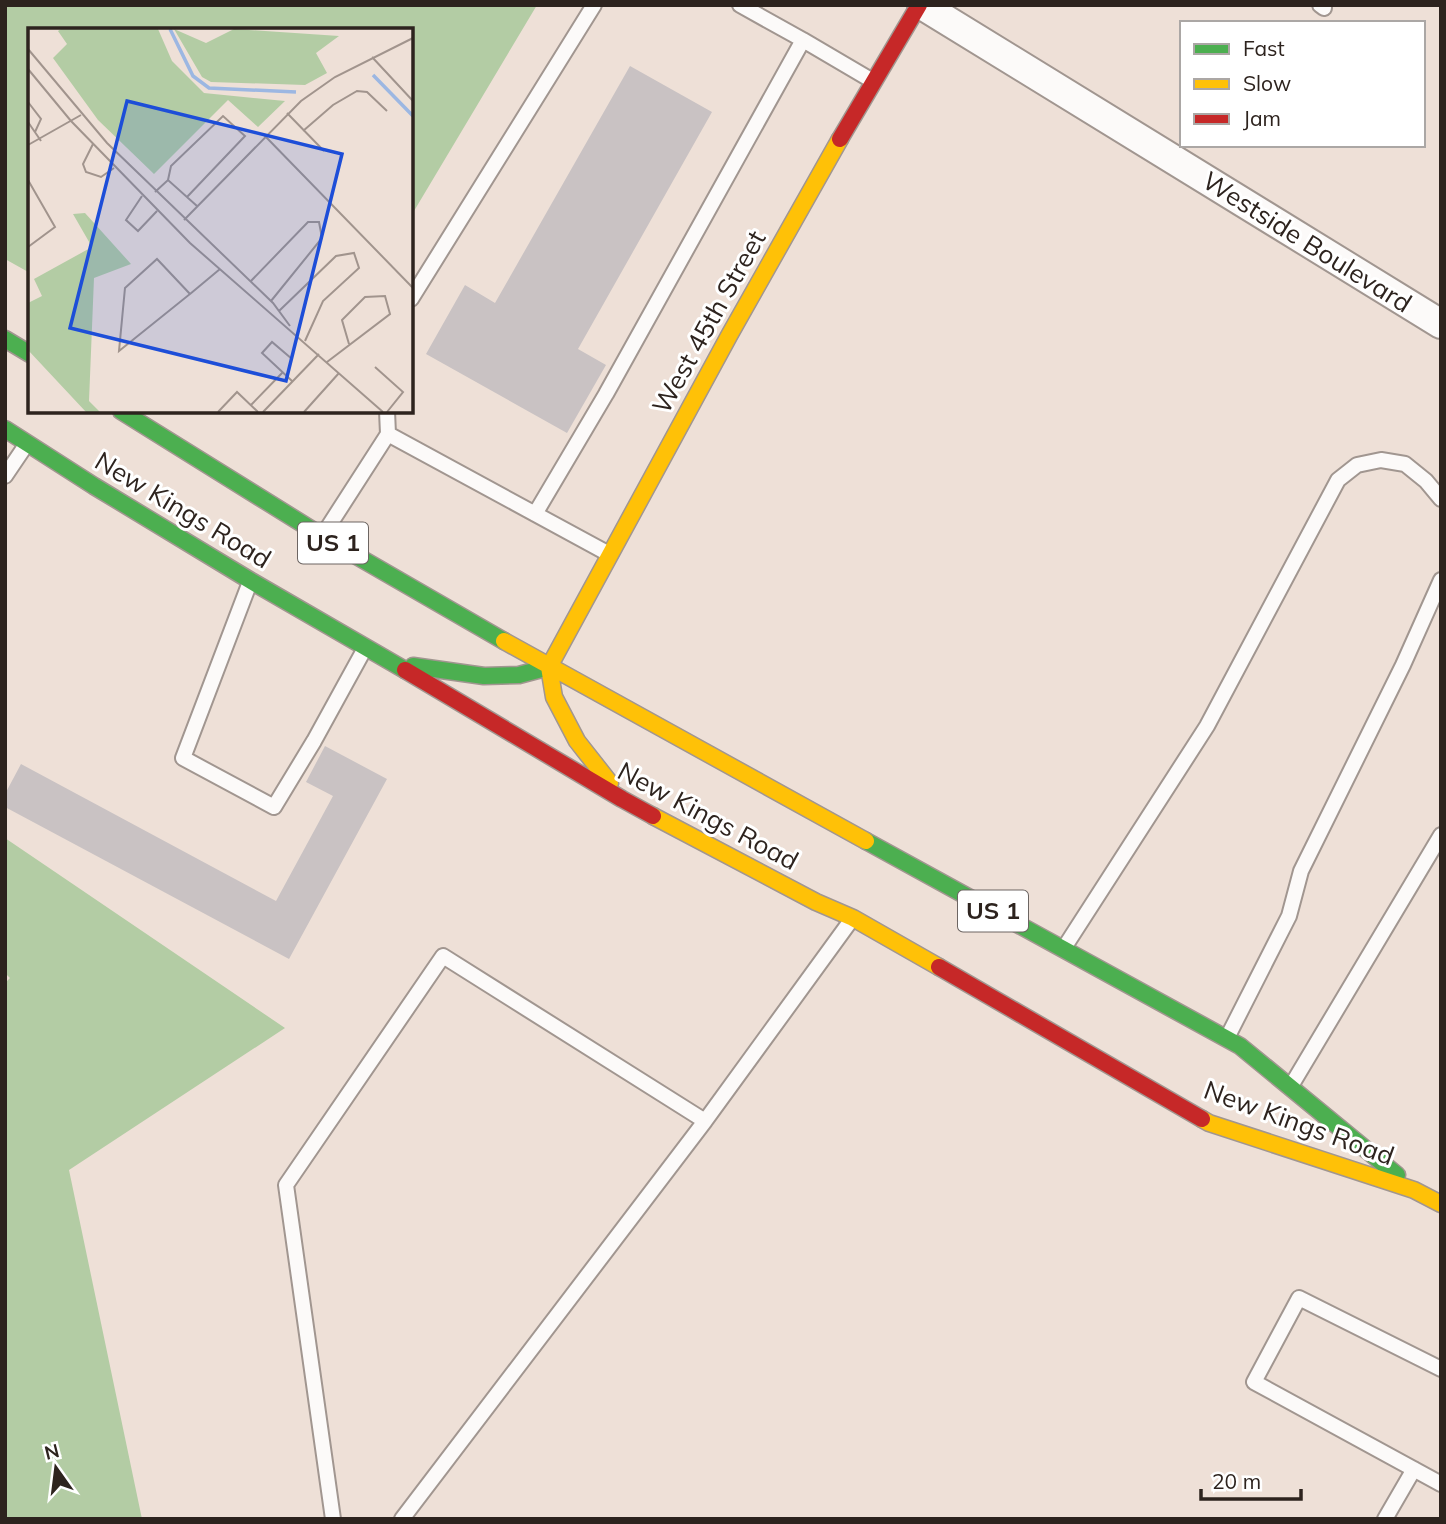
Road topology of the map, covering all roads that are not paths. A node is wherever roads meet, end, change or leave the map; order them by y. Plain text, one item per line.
1 (594, 5) edge
2 (740, 5) edge
3 (920, 5) edge
4 (803, 40) junction
5 (873, 81) junction
6 (413, 296) edge
7 (1441, 324) edge
8 (5, 339) edge
9 (28, 353) edge
10 (124, 413) edge
11 (387, 413) edge
12 (5, 429) edge
13 (388, 434) junction
14 (27, 443) junction
15 (5, 476) edge
16 (1441, 499) edge
17 (535, 514) junction
18 (322, 536) junction
19 (609, 555) junction
20 (1441, 580) edge
21 (251, 581) junction
22 (366, 647) junction
23 (395, 664) junction
24 (549, 667) junction
25 (622, 799) junction
26 (1441, 835) edge
27 (853, 918) junction
28 (1063, 949) junction
29 (1226, 1039) junction
30 (1290, 1088) junction
31 (705, 1121) junction
32 (1415, 1190) junction
33 (1441, 1204) edge
34 (1441, 1370) edge
35 (1414, 1469) junction
36 (1441, 1484) edge
37 (333, 1519) edge
38 (402, 1519) edge
39 (1385, 1519) edge

1 - 6 lane
2 - 4 lane
3 - 5 main road, West 45th Street
3 - 7 street, Westside Boulevard
4 - 5 lane
4 - 17 lane
5 - 19 main road, West 45th Street
8 - 9 main road
10 - 18 main road, New Kings Road / US 1
11 - 13 lane
12 - 14 main road, New Kings Road / US 1
13 - 17 lane
13 - 18 lane
14 - 15 lane
14 - 21 main road, New Kings Road / US 1
16 - 28 lane
17 - 19 lane
18 - 24 main road, New Kings Road / US 1
19 - 24 main road, West 45th Street
20 - 29 lane
21 - 22 main road, New Kings Road / US 1
21 - 22 lane
22 - 23 main road, New Kings Road / US 1
23 - 24 main road
23 - 25 main road, New Kings Road / US 1
24 - 25 main road
24 - 28 main road, New Kings Road / US 1
25 - 27 main road, New Kings Road / US 1
26 - 30 lane
27 - 31 lane
27 - 32 main road, New Kings Road / US 1
28 - 29 main road, New Kings Road / US 1
29 - 30 main road, New Kings Road / US 1
30 - 32 main road, New Kings Road / US 1
31 - 37 lane
31 - 38 lane
32 - 33 main road, New Kings Road / US 1
34 - 35 lane
35 - 36 lane
35 - 39 lane

